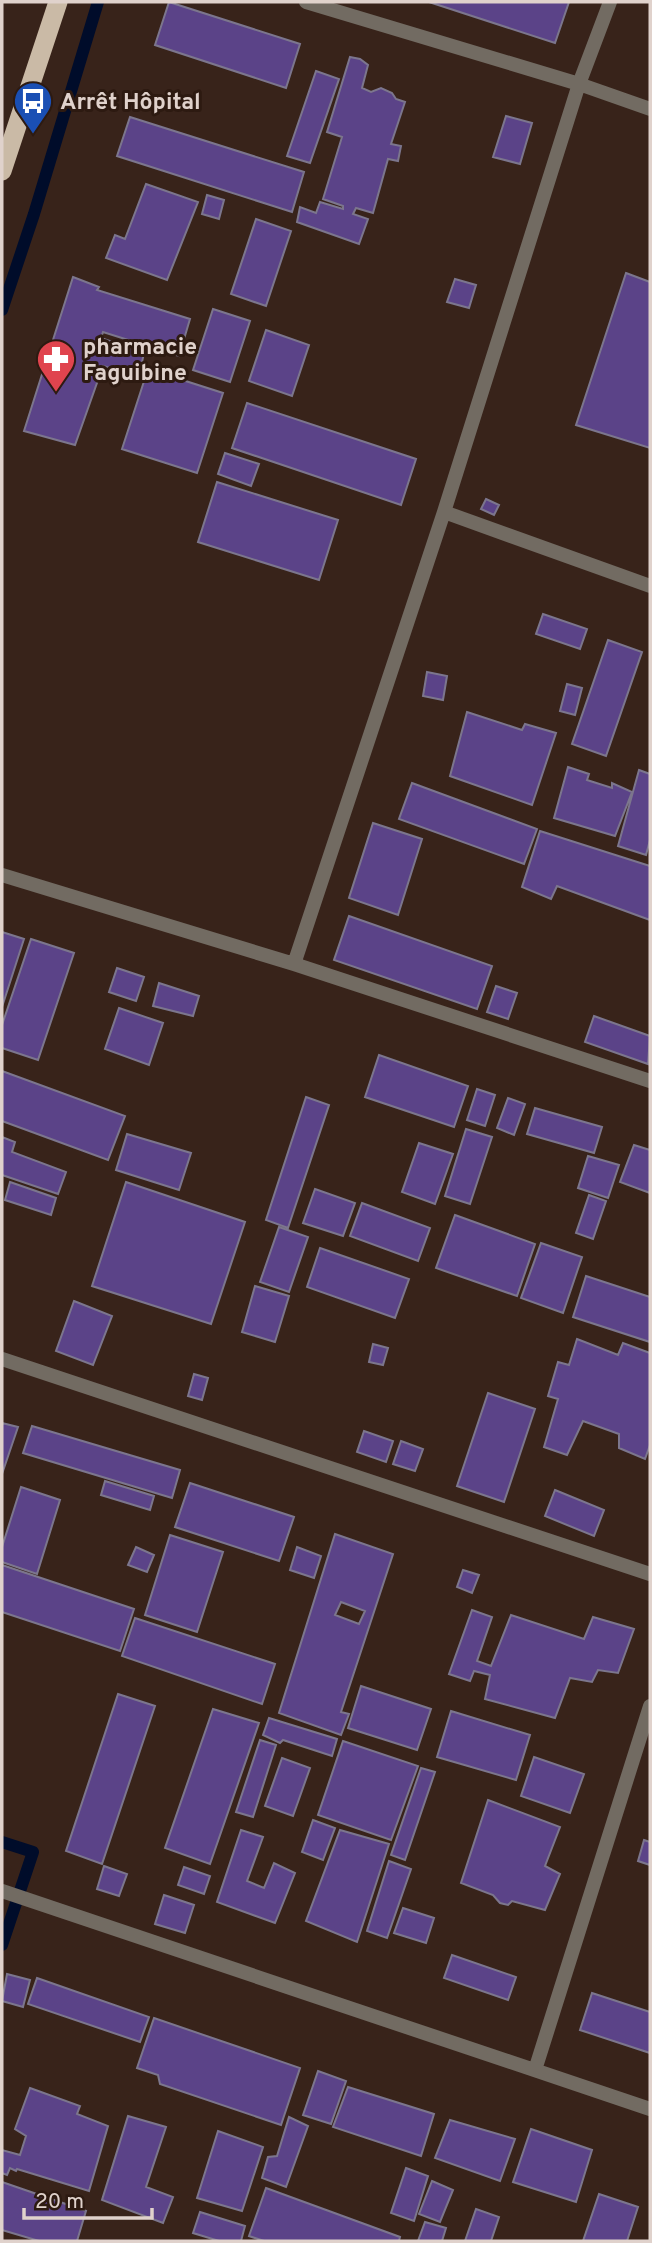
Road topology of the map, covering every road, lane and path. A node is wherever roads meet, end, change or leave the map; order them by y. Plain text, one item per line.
1 (58, 2) edge
2 (306, 2) edge
3 (610, 2) edge
4 (579, 84) junction
5 (650, 109) edge
6 (2, 170) edge
7 (444, 512) junction
8 (650, 586) edge
9 (2, 874) edge
10 (294, 964) junction
11 (650, 1081) edge
12 (2, 1359) edge
13 (650, 1574) edge
14 (650, 1706) edge
15 (2, 1891) edge
16 (535, 2070) junction
17 (650, 2109) edge

1 - 6 highway
2 - 4 street
3 - 4 street
4 - 5 street
4 - 7 street
7 - 8 street
7 - 10 street
9 - 10 street
10 - 11 street
12 - 13 street
14 - 16 street
15 - 16 street
16 - 17 street

